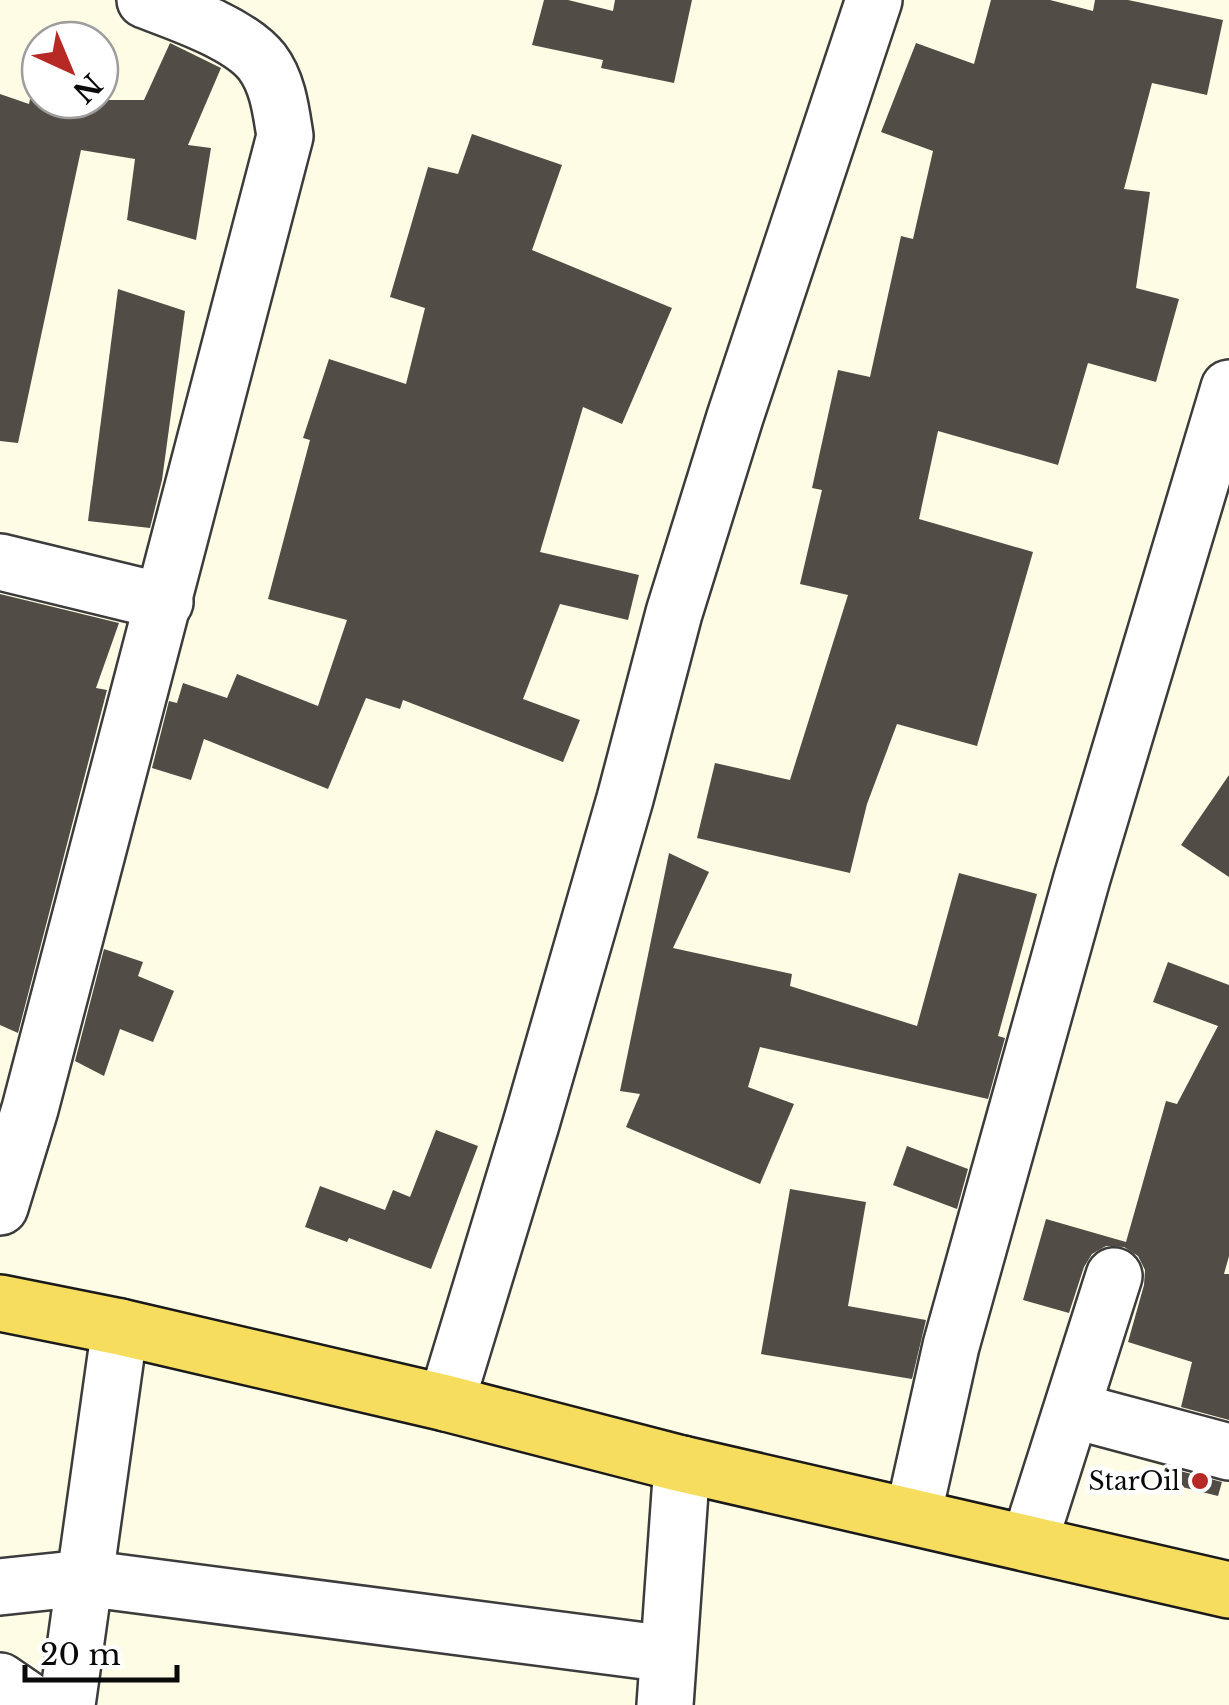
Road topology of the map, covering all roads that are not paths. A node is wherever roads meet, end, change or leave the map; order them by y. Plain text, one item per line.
1 (145, 0) edge
2 (874, 0) edge
3 (1229, 388) edge
4 (0, 562) edge
5 (164, 602) junction
6 (0, 1207) edge
7 (1114, 1276) dead end
8 (0, 1303) edge
9 (120, 1327) junction
10 (446, 1403) junction
11 (1072, 1410) junction
12 (1229, 1452) edge
13 (682, 1464) junction
14 (914, 1516) junction
15 (1029, 1543) junction
16 (84, 1578) junction
17 (0, 1587) edge
18 (1229, 1590) edge
19 (667, 1680) edge
20 (0, 1681) edge
21 (35, 1705) edge
22 (67, 1705) edge

1 - 5 street
2 - 10 street
3 - 14 street
4 - 5 street
5 - 6 street
7 - 11 street
8 - 9 main road
9 - 10 main road
9 - 16 street
10 - 13 main road
11 - 12 street
11 - 15 street
13 - 14 main road
13 - 19 street
14 - 15 main road
15 - 18 main road
16 - 17 street
16 - 19 street
16 - 22 street
20 - 21 street

